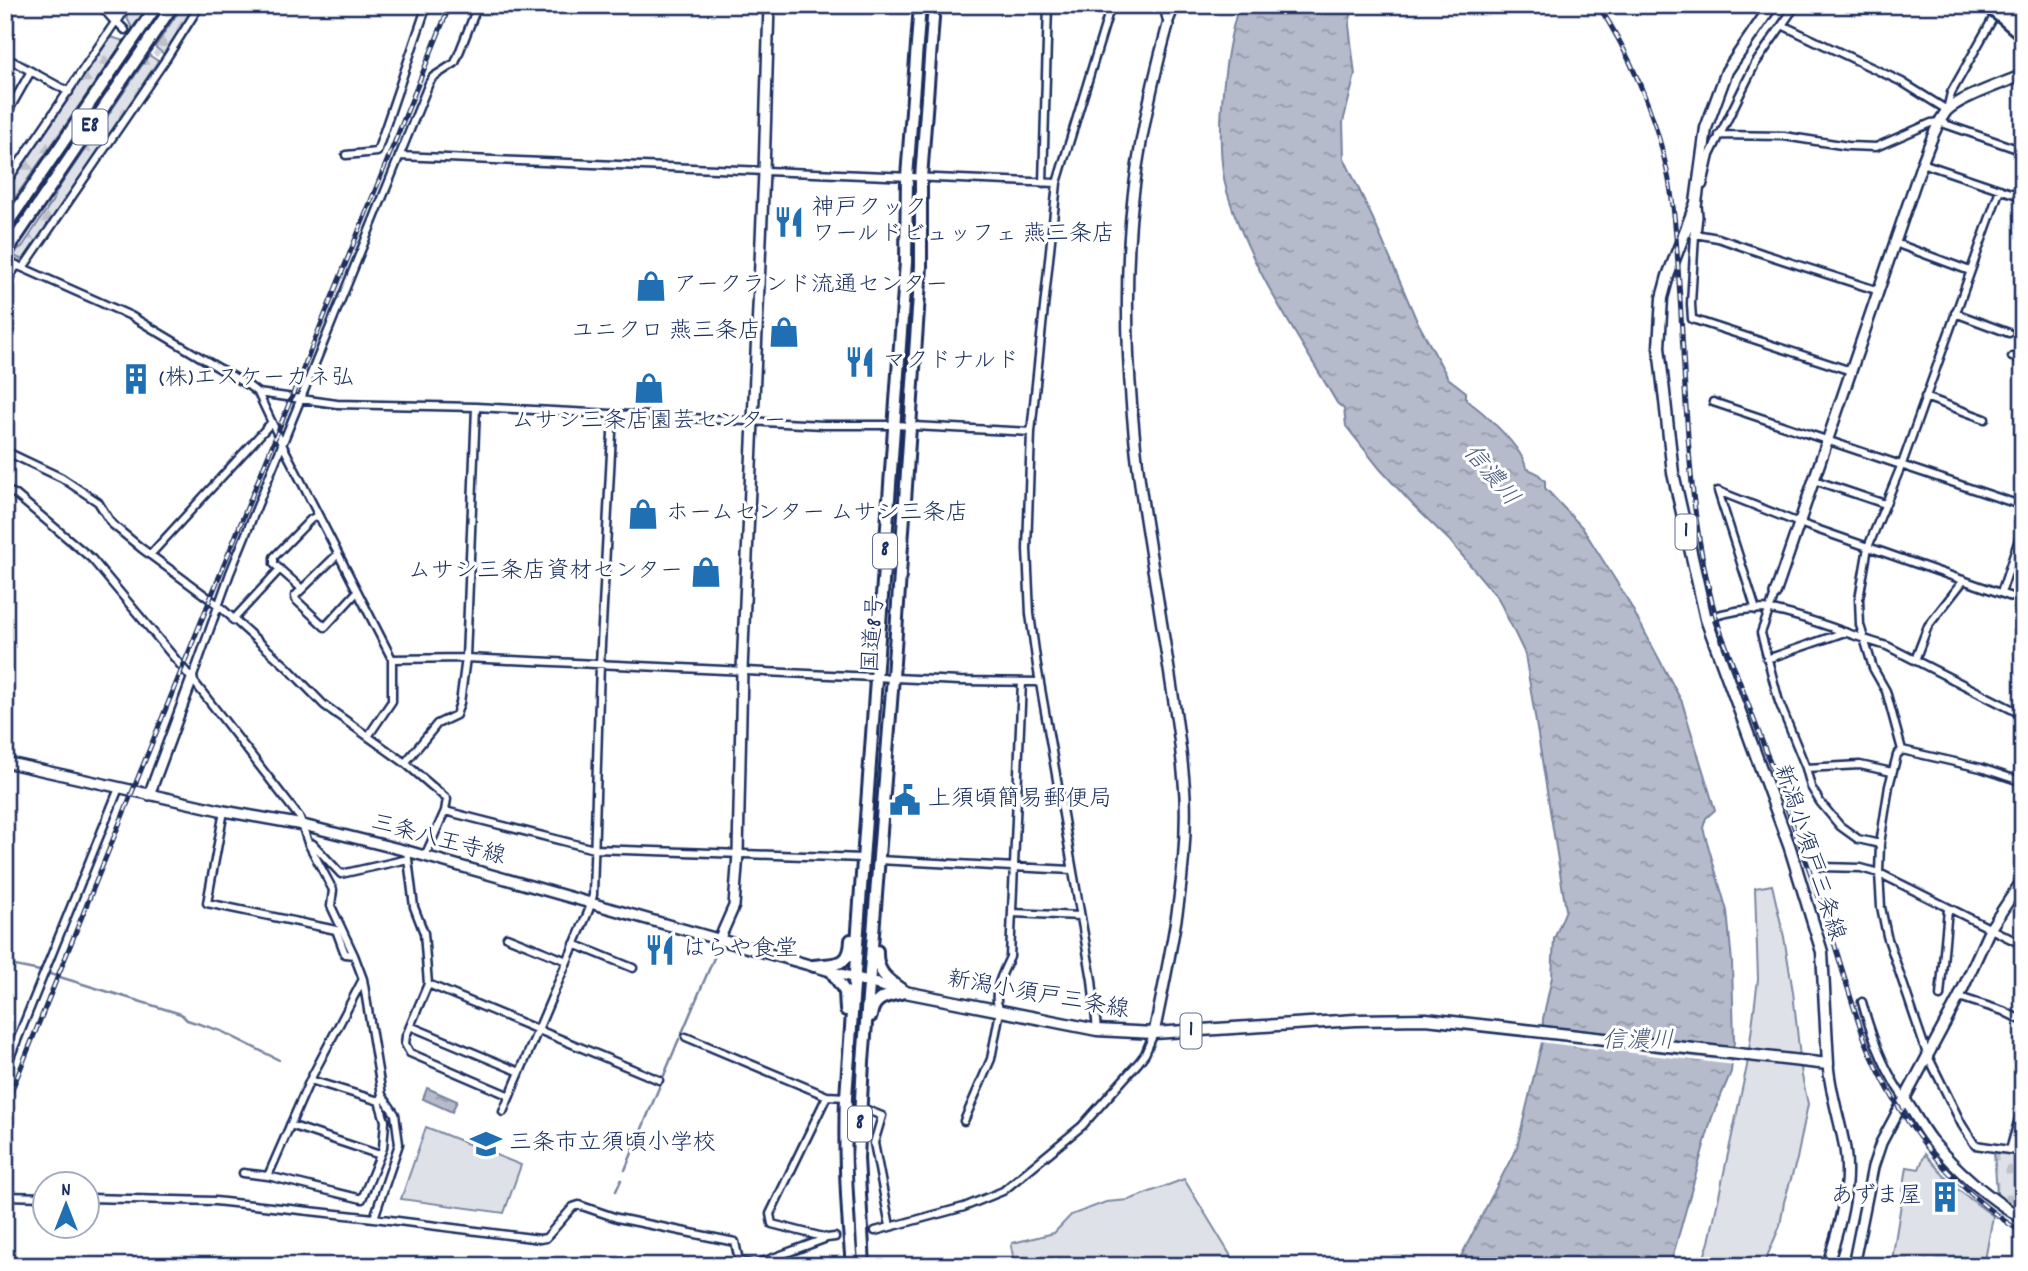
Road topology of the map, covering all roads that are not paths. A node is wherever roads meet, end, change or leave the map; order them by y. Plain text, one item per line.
1 (102, 5) edge
2 (126, 5) edge
3 (156, 5) edge
4 (173, 5) edge
5 (200, 5) edge
6 (427, 5) edge
7 (478, 5) edge
8 (769, 5) edge
9 (920, 5) edge
10 (934, 5) edge
11 (1048, 5) edge
12 (1111, 5) edge
13 (1163, 5) edge
14 (1176, 5) edge
15 (1772, 5) edge
16 (1796, 5) edge
17 (1987, 6) edge
18 (2002, 9) edge
19 (116, 21) junction
20 (1782, 25) junction
21 (2023, 25) edge
22 (1168, 26) junction
23 (125, 30) tunnel mouth
24 (2023, 36) edge
25 (5, 57) edge
26 (30, 71) junction
27 (2023, 75) edge
28 (69, 92) junction
29 (1947, 110) junction
30 (5, 117) edge
31 (1939, 122) junction
32 (1720, 135) junction
33 (2023, 151) edge
34 (346, 155) dead end
35 (399, 156) junction
36 (1922, 163) junction
37 (764, 172) junction
38 (907, 177) junction
39 (921, 178) junction
40 (1043, 183) junction
41 (1058, 183) junction
42 (5, 184) edge
43 (2000, 189) junction
44 (2023, 197) edge
45 (1696, 203) junction
46 (5, 226) edge
47 (1695, 234) junction
48 (1895, 243) junction
49 (6, 254) edge
50 (20, 267) junction
51 (1970, 271) junction
52 (5, 284) edge
53 (1879, 291) junction
54 (1955, 313) junction
55 (2009, 333) dead end
56 (2012, 357) dead end
57 (2023, 360) edge
58 (1851, 371) junction
59 (258, 393) junction
60 (1925, 397) junction
61 (300, 399) junction
62 (1713, 401) dead end
63 (476, 407) junction
64 (613, 414) junction
65 (1984, 419) dead end
66 (753, 421) junction
67 (271, 423) junction
68 (894, 425) junction
69 (910, 426) junction
70 (1031, 432) junction
71 (1828, 439) junction
72 (282, 444) junction
73 (5, 452) edge
74 (1902, 464) junction
75 (1814, 480) junction
76 (5, 490) edge
77 (1885, 504) junction
78 (2023, 506) edge
79 (318, 516) junction
80 (1800, 523) junction
81 (2023, 527) edge
82 (1868, 547) junction
83 (338, 554) junction
84 (150, 555) junction
85 (280, 569) junction
86 (1964, 580) junction
87 (302, 589) junction
88 (357, 592) junction
89 (2001, 593) junction
90 (1775, 594) joint
91 (2023, 601) edge
92 (219, 605) junction
93 (1756, 610) junction
94 (1770, 610) junction
95 (1706, 619) junction
96 (233, 620) junction
97 (1845, 632) junction
98 (1865, 638) junction
99 (466, 658) junction
100 (392, 659) junction
101 (1768, 659) junction
102 (1914, 660) junction
103 (600, 664) junction
104 (742, 670) junction
105 (876, 676) junction
106 (893, 677) junction
107 (192, 678) junction
108 (1022, 682) junction
109 (1040, 682) junction
110 (2023, 715) edge
111 (369, 735) junction
112 (1902, 750) junction
113 (5, 762) edge
114 (405, 763) junction
115 (1806, 768) junction
116 (1892, 772) junction
117 (2023, 782) edge
118 (119, 788) junction
119 (149, 795) junction
120 (224, 811) junction
121 (445, 811) junction
122 (303, 825) junction
123 (308, 843) junction
124 (1880, 844) junction
125 (594, 849) junction
126 (737, 854) junction
127 (407, 855) junction
128 (425, 856) junction
129 (863, 858) junction
130 (878, 860) junction
131 (1014, 867) junction
132 (1821, 867) dead end
133 (1072, 870) junction
134 (1879, 873) junction
135 (2023, 879) edge
136 (861, 892) junction
137 (591, 903) junction
138 (1948, 909) junction
139 (874, 911) junction
140 (1012, 913) junction
141 (1080, 916) junction
142 (1990, 929) junction
143 (507, 937) dead end
144 (719, 940) junction
145 (574, 944) junction
146 (2023, 945) edge
147 (354, 955) junction
148 (567, 961) junction
149 (814, 966) junction
150 (633, 968) dead end
151 (832, 972) junction
152 (855, 978) junction
153 (363, 979) junction
154 (868, 982) junction
155 (428, 984) junction
156 (905, 992) junction
157 (1940, 996) dead end
158 (1959, 997) junction
159 (1862, 1002) dead end
160 (1000, 1012) junction
161 (2023, 1021) edge
162 (410, 1026) junction
163 (537, 1030) junction
164 (1097, 1030) junction
165 (1154, 1033) junction
166 (686, 1037) dead end
167 (850, 1043) junction
168 (1927, 1054) junction
169 (863, 1062) junction
170 (1824, 1064) junction
171 (5, 1070) edge
172 (520, 1072) junction
173 (310, 1080) junction
174 (659, 1080) dead end
175 (510, 1096) junction
176 (827, 1096) junction
177 (846, 1097) junction
178 (381, 1098) junction
179 (1904, 1098) junction
180 (2023, 1104) edge
181 (860, 1107) junction
182 (503, 1112) dead end
183 (964, 1121) dead end
184 (290, 1125) junction
185 (2010, 1150) junction
186 (2023, 1152) edge
187 (380, 1155) junction
188 (243, 1173) dead end
189 (268, 1176) junction
190 (5, 1196) edge
191 (32, 1197) edge
192 (102, 1198) edge
193 (374, 1218) junction
194 (2023, 1219) edge
195 (890, 1226) junction
196 (875, 1231) tunnel mouth
197 (835, 1237) tunnel mouth
198 (827, 1238) junction
199 (852, 1266) edge
200 (864, 1266) edge
201 (1827, 1266) edge
202 (1853, 1266) edge

1 - 19 street
2 - 19 street
3 - 46 highway, E8
4 - 49 highway, E8
5 - 50 street
6 - 34 street
7 - 35 street
8 - 37 street
9 - 38 highway, 国道8号 / 8
10 - 39 highway, 国道8号 / 8
11 - 40 street
12 - 41 street
13 - 22 street
14 - 22 street
15 - 45 main road, 新潟小須戸三条線 / 1
16 - 20 street
17 - 18 highway, bridge
18 - 21 highway
18 - 24 highway
18 - 29 street
19 - 23 street
19 - 28 street
20 - 29 street
20 - 32 street
22 - 165 street
25 - 26 street
26 - 28 street
26 - 30 street
27 - 29 street
28 - 42 street
29 - 31 street
31 - 32 street
31 - 33 street
31 - 36 street
32 - 45 street
35 - 37 street
35 - 61 street
36 - 43 street
36 - 48 street
37 - 38 street
37 - 66 street
38 - 39 street
38 - 68 highway, 国道8号 / 8
39 - 40 street
39 - 69 highway, 国道8号 / 8
40 - 41 street
41 - 70 street
43 - 44 street
43 - 51 street
45 - 47 street
45 - 95 main road, 新潟小須戸三条線 / 1
47 - 53 street
47 - 58 street
48 - 51 street
48 - 53 street
49 - 50 street
50 - 52 street
50 - 59 street
51 - 54 street
53 - 58 street
54 - 55 street
54 - 60 street
56 - 57 street
58 - 71 street
59 - 61 street
59 - 67 street
60 - 65 street
60 - 74 street
61 - 63 street
61 - 72 street
62 - 71 street
63 - 64 street
63 - 99 street
64 - 66 street
64 - 103 street
66 - 68 street
66 - 104 street
67 - 72 street
67 - 84 street
68 - 69 street
68 - 105 highway, 国道8号 / 8
69 - 70 street
69 - 106 highway, 国道8号 / 8
70 - 109 street
71 - 74 street
71 - 75 street
72 - 79 street
72 - 92 street
73 - 84 street
74 - 77 street
74 - 78 street
75 - 77 street
75 - 80 street
76 - 107 street
77 - 82 street
79 - 83 street
79 - 85 street
80 - 82 street
80 - 90 street
80 - 93 street
81 - 89 street
82 - 86 street
82 - 98 street
83 - 87 street
83 - 88 street
84 - 92 street
85 - 87 street
85 - 96 street
86 - 89 street
86 - 102 street
87 - 88 street
88 - 100 street
89 - 91 street
90 - 94 street
92 - 96 street
92 - 107 street
93 - 94 street
93 - 95 street
94 - 97 street
94 - 101 street
95 - 170 main road, 新潟小須戸三条線 / 1
96 - 111 street
97 - 98 street
97 - 101 street
98 - 102 street
98 - 112 street
99 - 100 street
99 - 103 street
99 - 114 street
100 - 111 street
101 - 115 street
102 - 110 street
103 - 104 street
103 - 125 street
104 - 105 street
104 - 126 street
105 - 106 street
105 - 129 highway, 国道8号 / 8
106 - 108 street
106 - 130 highway, 国道8号 / 8
107 - 119 street
107 - 122 street
108 - 109 street
108 - 131 street
109 - 133 street
111 - 114 street
112 - 116 street
112 - 117 street
113 - 118 street, 三条八王寺線
114 - 121 street
115 - 116 street
115 - 124 street
116 - 124 street
118 - 119 street, 三条八王寺線
118 - 171 street
119 - 120 street, 三条八王寺線
120 - 122 street, 三条八王寺線
120 - 147 street
121 - 125 street
121 - 128 street
122 - 123 street
122 - 127 street, 三条八王寺線
123 - 127 street
123 - 147 street
124 - 134 street
125 - 126 street
125 - 137 street
126 - 129 street
126 - 144 street
127 - 128 street, 三条八王寺線
127 - 155 street
128 - 137 street, 三条八王寺線
129 - 136 highway, 国道8号 / 8
130 - 131 street
130 - 139 highway, 国道8号 / 8
131 - 133 street
131 - 140 street
132 - 134 street
133 - 141 street
134 - 138 street
134 - 168 street
135 - 142 street
136 - 149 highway
136 - 152 highway, 国道8号 / 8
137 - 144 street, 三条八王寺線
137 - 145 street
138 - 142 street
138 - 157 street
139 - 154 highway, 国道8号 / 8
139 - 156 highway
140 - 141 street
140 - 160 street
141 - 164 street
142 - 146 street
142 - 158 street
143 - 148 street
144 - 149 street, 三条八王寺線
145 - 148 street
145 - 150 street
147 - 153 street
148 - 163 street
149 - 151 street, 三条八王寺線
151 - 152 street, 三条八王寺線
151 - 167 highway
152 - 154 main road, 新潟小須戸三条線 / 1
152 - 167 highway, 国道8号 / 8
153 - 173 street
153 - 178 street
154 - 156 main road, 新潟小須戸三条線 / 1
154 - 169 highway, 国道8号 / 8
155 - 162 street
155 - 163 street
156 - 160 main road, 新潟小須戸三条線 / 1
156 - 169 highway
158 - 161 street
158 - 168 street
159 - 179 street
160 - 164 main road, 新潟小須戸三条線 / 1
160 - 183 street
162 - 172 street
162 - 175 street
163 - 172 street
163 - 174 street
164 - 165 main road, 新潟小須戸三条線 / 1
165 - 170 main road, 新潟小須戸三条線 / 1
165 - 195 street
166 - 176 street
167 - 177 highway, 国道8号 / 8
168 - 179 street
168 - 185 street
169 - 181 highway, 国道8号 / 8
170 - 201 street
172 - 175 street
173 - 178 street
173 - 184 street
175 - 182 street
176 - 177 street
176 - 198 street
177 - 199 highway, 国道8号 / 8
178 - 187 street
178 - 193 street
179 - 194 street
179 - 202 street
180 - 185 street
181 - 195 street
181 - 200 highway, 国道8号 / 8
184 - 187 street
184 - 189 street
185 - 186 street
187 - 189 street
188 - 189 street
190 - 191 street
192 - 193 street
193 - 198 street
195 - 196 street
197 - 198 street

